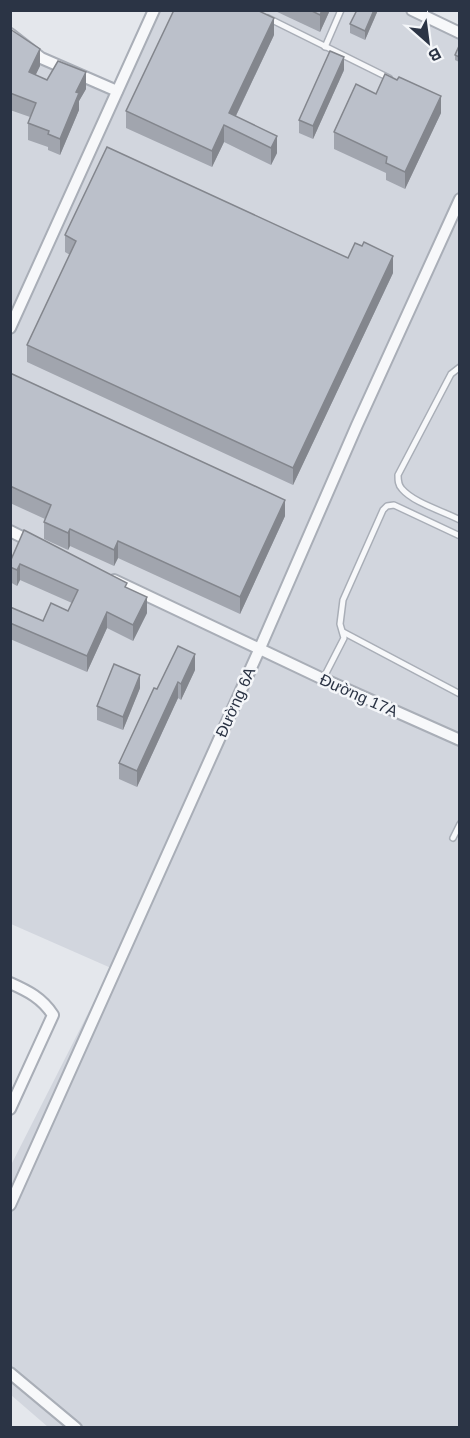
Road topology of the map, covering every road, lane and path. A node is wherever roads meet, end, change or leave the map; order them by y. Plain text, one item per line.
1 (154, 10) edge
2 (341, 10) edge
3 (412, 10) edge
4 (264, 16) edge
5 (459, 33) edge
6 (10, 34) edge
7 (325, 47) junction
8 (397, 81) edge
9 (117, 91) junction
10 (90, 148) junction
11 (101, 153) edge
12 (459, 199) edge
13 (10, 328) edge
14 (459, 367) edge
15 (459, 520) edge
16 (10, 531) edge
17 (459, 536) edge
18 (44, 547) edge
19 (107, 577) edge
20 (343, 632) junction
21 (260, 648) junction
22 (322, 679) junction
23 (459, 694) edge
24 (459, 740) edge
25 (459, 824) edge
26 (453, 838) dead end
27 (10, 983) edge
28 (10, 1109) edge
29 (10, 1204) edge
30 (10, 1373) edge
31 (76, 1428) edge

1 - 9 street
2 - 7 lane
3 - 5 street
4 - 7 lane
6 - 9 street
7 - 8 lane
9 - 10 street
10 - 11 lane
10 - 13 street
12 - 21 street, Đường 6A
14 - 15 lane
16 - 18 street
17 - 20 lane
19 - 21 street, Đường 17A
20 - 22 lane
20 - 23 lane
21 - 22 street, Đường 17A
21 - 29 street, Đường 6A
22 - 24 street, Đường 17A
25 - 26 lane
27 - 28 street
30 - 31 street

